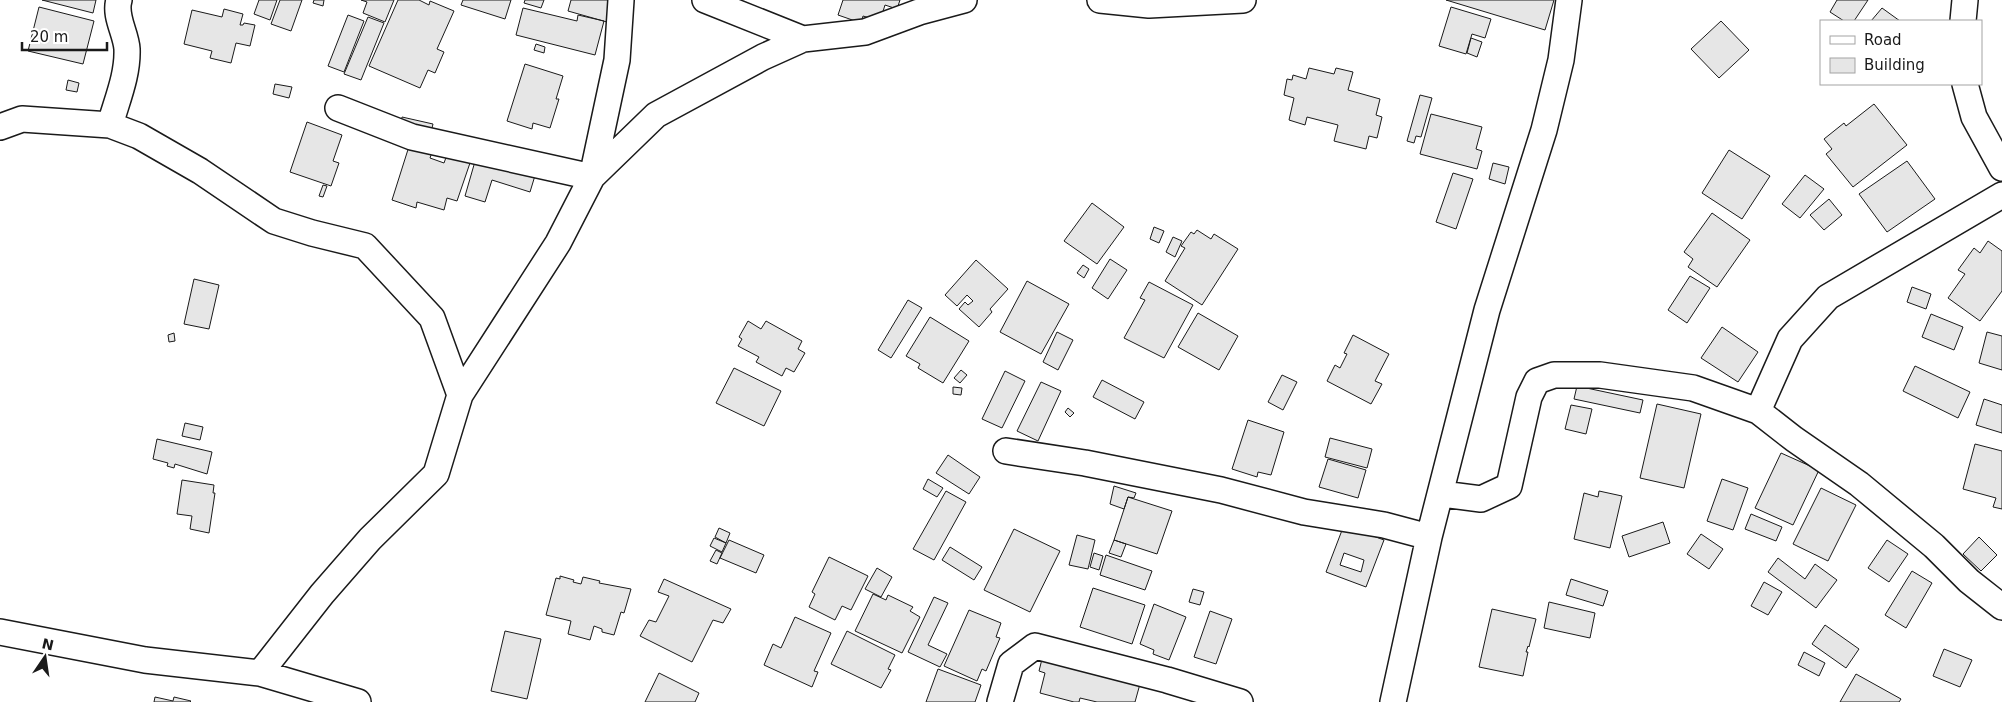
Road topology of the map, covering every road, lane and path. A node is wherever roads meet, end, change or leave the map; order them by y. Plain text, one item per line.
1 (119, 0) edge
2 (621, 0) edge
3 (705, 0) edge
4 (964, 0) edge
5 (1100, 0) edge
6 (1244, 0) edge
7 (1570, 0) edge
8 (1965, 0) edge
9 (1963, 20) edge
10 (803, 39) junction
11 (1965, 85) edge
12 (338, 108) dead end
13 (110, 125) junction
14 (0, 127) edge
15 (2002, 168) edge
16 (592, 177) junction
17 (2002, 195) edge
18 (460, 394) junction
19 (1758, 411) junction
20 (1006, 451) dead end
21 (1442, 494) junction
22 (1429, 537) junction
23 (2002, 607) edge
24 (0, 632) edge
25 (260, 674) junction
26 (358, 702) edge
27 (1000, 702) edge
28 (1240, 702) edge
29 (1394, 702) edge

1 - 13 street
2 - 16 street
3 - 10 street
4 - 10 street
5 - 6 street
7 - 21 street
8 - 9 street
10 - 16 street
11 - 15 street
12 - 16 street
13 - 14 street
13 - 18 street
16 - 18 street
17 - 19 street
18 - 25 street
19 - 21 street
19 - 23 street
20 - 22 street
21 - 22 street
22 - 29 street
24 - 25 street
25 - 26 street
27 - 28 street

